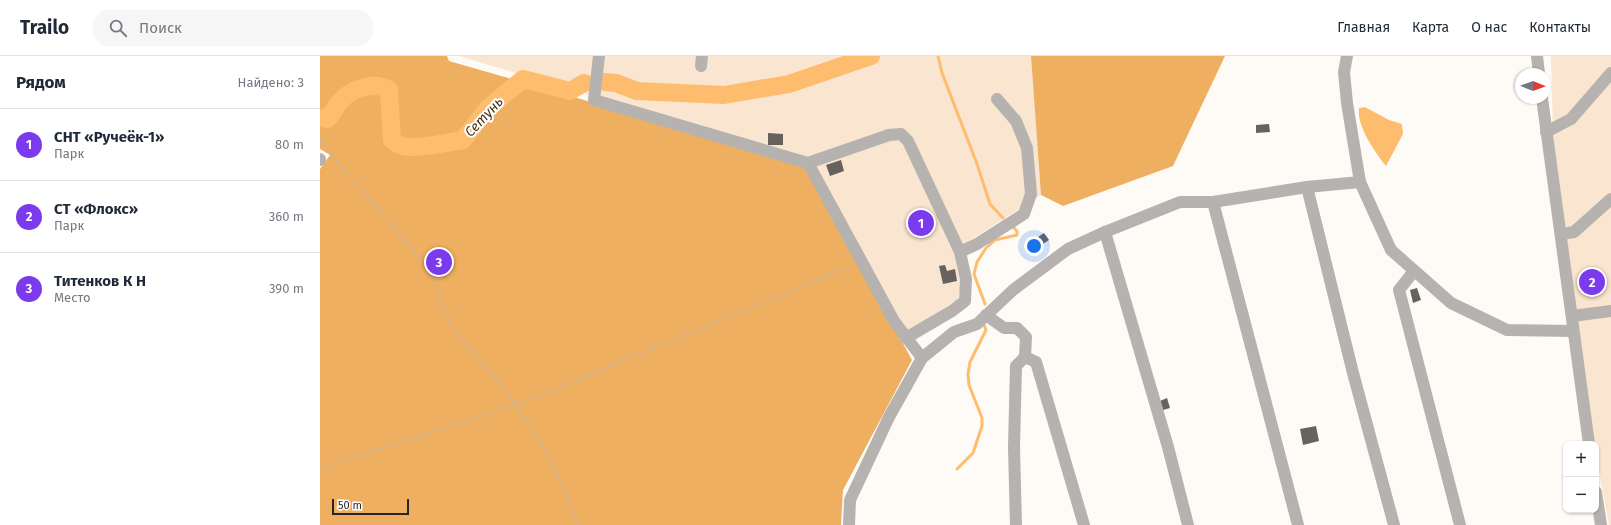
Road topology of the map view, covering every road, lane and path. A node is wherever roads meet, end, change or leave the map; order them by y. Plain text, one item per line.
1 (599, 56) edge
2 (1347, 56) edge
3 (1537, 56) edge
4 (1538, 68) edge
5 (1611, 74) edge
6 (997, 99) dead end
7 (1543, 104) edge
8 (1546, 132) junction
9 (320, 141) edge
10 (808, 163) junction
11 (1360, 182) junction
12 (1307, 188) junction
13 (1611, 200) edge
14 (1213, 202) junction
15 (1105, 232) junction
16 (1562, 234) junction
17 (960, 252) junction
18 (439, 262) dead end
19 (852, 266) dead end
20 (429, 268) junction
21 (1414, 271) junction
22 (1611, 311) edge
23 (986, 315) junction
24 (1572, 316) junction
25 (1573, 331) junction
26 (906, 338) junction
27 (1025, 357) junction
28 (922, 358) junction
29 (516, 405) junction
30 (1589, 441) edge
31 (320, 468) edge
32 (1599, 512) edge
33 (578, 525) edge
34 (849, 525) edge
35 (1016, 525) edge
36 (1084, 525) edge
37 (1188, 525) edge
38 (1298, 525) edge
39 (1394, 525) edge
40 (1460, 525) edge
41 (1601, 525) edge

1 - 10 street
2 - 11 street
3 - 4 street
5 - 8 street
6 - 17 street
7 - 8 street
8 - 16 street
9 - 20 path
10 - 17 street
10 - 26 street
11 - 12 street
11 - 21 street
12 - 14 street
12 - 39 street
13 - 16 street
14 - 15 street
14 - 38 street
15 - 23 street
15 - 37 street
16 - 24 street
17 - 26 street
18 - 20 path
19 - 29 path
20 - 29 path
21 - 25 street
21 - 40 street
22 - 24 street
23 - 27 street
23 - 28 street
24 - 25 street
25 - 30 street
26 - 28 street
27 - 35 street
27 - 36 street
28 - 34 street
29 - 31 path
29 - 33 path
32 - 41 street

